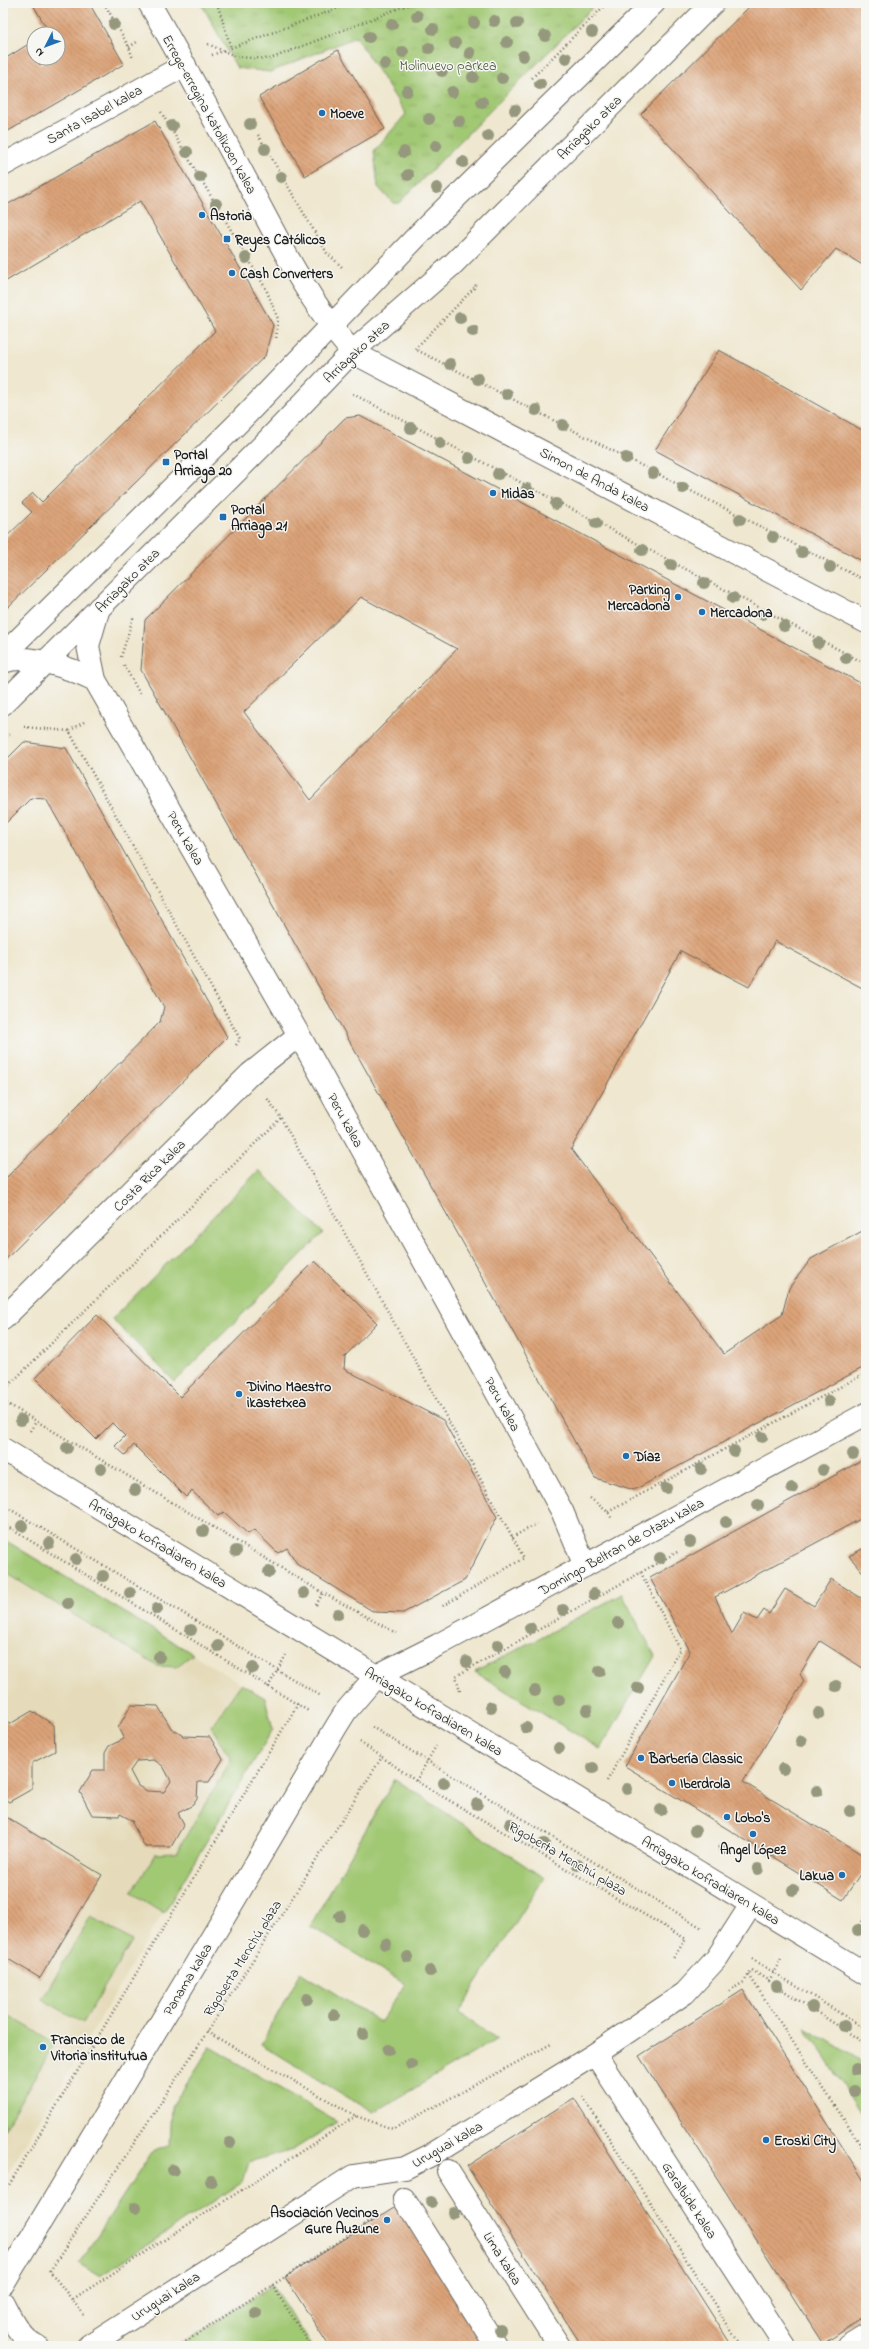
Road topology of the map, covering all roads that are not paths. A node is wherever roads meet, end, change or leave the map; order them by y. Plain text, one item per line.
1 (149, 3) edge
2 (654, 3) edge
3 (713, 3) edge
4 (185, 65) junction
5 (3, 165) edge
6 (331, 328) junction
7 (352, 352) junction
8 (98, 608) junction
9 (866, 622) edge
10 (3, 655) edge
11 (3, 662) edge
12 (45, 662) junction
13 (95, 680) junction
14 (3, 704) edge
15 (298, 1035) junction
16 (3, 1319) edge
17 (866, 1414) edge
18 (3, 1449) edge
19 (585, 1566) junction
20 (376, 1676) junction
21 (751, 1905) junction
22 (866, 1974) edge
23 (594, 2054) junction
24 (448, 2171) dead end
25 (404, 2199) road end
26 (3, 2284) edge
27 (3, 2303) edge
28 (866, 2335) edge
29 (94, 2342) edge
30 (37, 2346) edge
31 (496, 2346) edge
32 (559, 2346) edge
33 (785, 2346) edge
34 (848, 2346) edge

1 - 4 street, Errege-erregina katolikoen kalea
2 - 6 street
3 - 7 street, Arriagako atea
4 - 5 street, Santa Isabel kalea
4 - 6 street, Errege-erregina katolikoen kalea
6 - 7 street, Simon de Anda kalea
6 - 10 street
7 - 8 street, Arriagako atea
7 - 9 street, Simon de Anda kalea
8 - 12 street, Arriagako atea
8 - 13 street, Peru kalea
11 - 12 street
12 - 13 street
12 - 14 street, Arriagako atea
13 - 15 street, Peru kalea
15 - 16 street, Costa Rica kalea
15 - 19 street, Peru kalea
17 - 19 street, Domingo Beltran de Otazu kalea
18 - 20 street, Arriagako kofradiaren kalea
19 - 20 street, Domingo Beltran de Otazu kalea
20 - 21 street, Arriagako kofradiaren kalea
20 - 26 street, Panama kalea
21 - 22 street, Arriagako kofradiaren kalea
21 - 23 street, Uruguai kalea
23 - 29 street, Uruguai kalea
23 - 33 street, Garalbide kalea
24 - 32 street, Lima kalea
25 - 31 street
27 - 30 street
28 - 34 street

